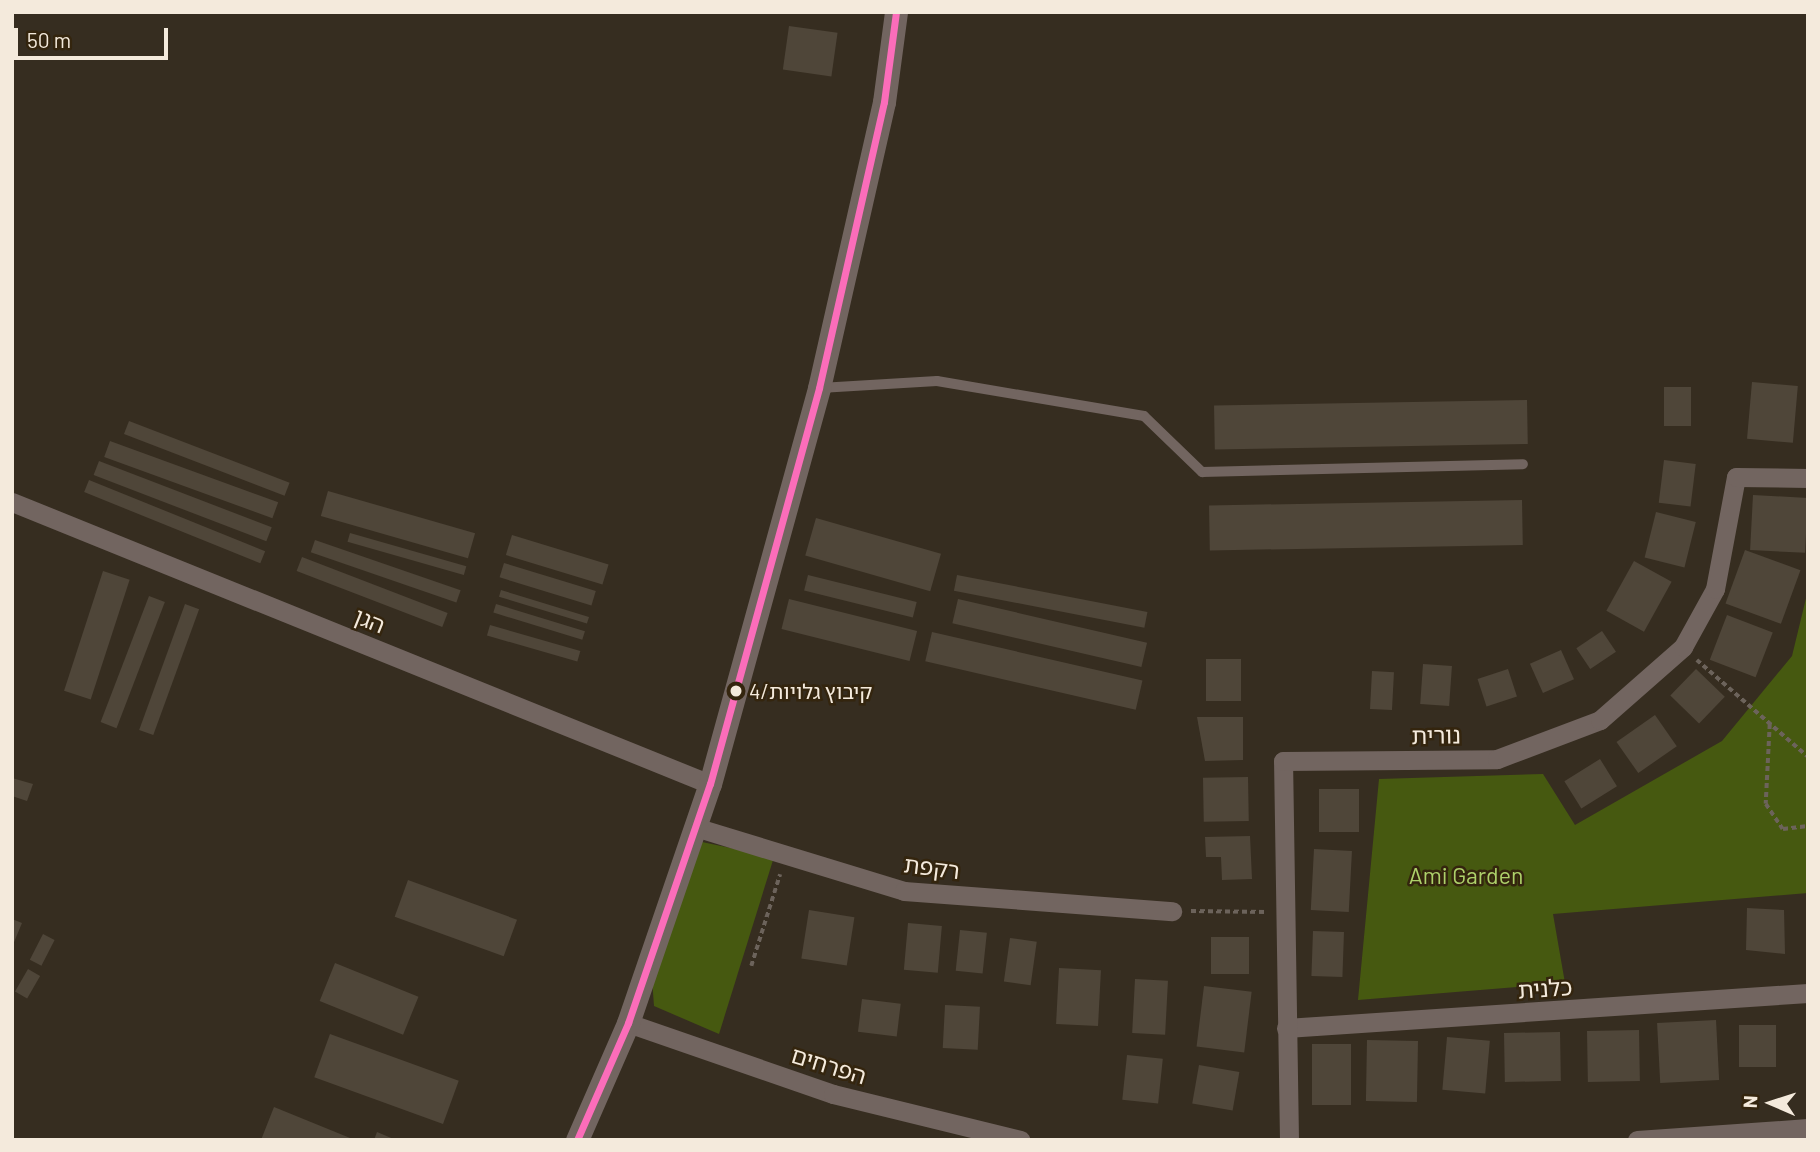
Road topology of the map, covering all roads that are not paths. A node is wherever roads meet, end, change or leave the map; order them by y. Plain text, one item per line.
1 (896, 12) edge
2 (819, 388) junction
3 (1523, 464) dead end
4 (1808, 478) edge
5 (12, 502) edge
6 (710, 784) junction
7 (695, 827) junction
8 (1172, 911) road end
9 (1808, 993) edge
10 (628, 1023) junction
11 (1286, 1028) junction
12 (1808, 1128) edge
13 (578, 1140) edge
14 (1020, 1140) edge
15 (1289, 1140) edge
16 (1637, 1140) edge

1 - 2 street
2 - 3 lane
2 - 6 street
4 - 11 street, נורית
5 - 6 street, הגן
6 - 7 street
7 - 8 street, רקפת
7 - 10 street
9 - 11 street, כלנית
10 - 13 street
10 - 14 street, הפרחים
11 - 15 street, נורית
12 - 16 street

